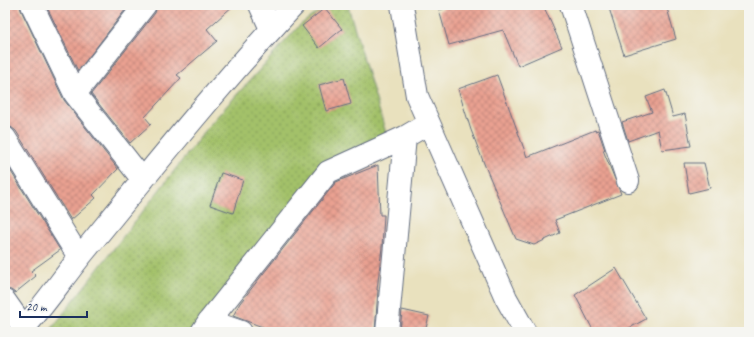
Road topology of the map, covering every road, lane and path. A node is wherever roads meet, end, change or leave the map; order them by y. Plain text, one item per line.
1 (32, 5) edge
2 (145, 5) edge
3 (260, 5) edge
4 (294, 5) edge
5 (402, 5) edge
6 (571, 5) edge
7 (271, 29) junction
8 (74, 94) junction
9 (429, 123) junction
10 (406, 137) junction
11 (5, 138) edge
12 (143, 180) junction
13 (628, 181) dead end
14 (79, 257) junction
15 (5, 301) edge
16 (206, 326) edge
17 (22, 330) edge
18 (241, 332) edge
19 (387, 332) edge
20 (525, 332) edge

1 - 8 street
2 - 8 street
3 - 7 street
4 - 7 street
5 - 9 street
6 - 13 street
7 - 12 street
8 - 12 street
9 - 10 street
9 - 20 street
10 - 16 street
10 - 19 street
11 - 14 street
12 - 14 street
14 - 17 street
15 - 17 street
16 - 18 street

